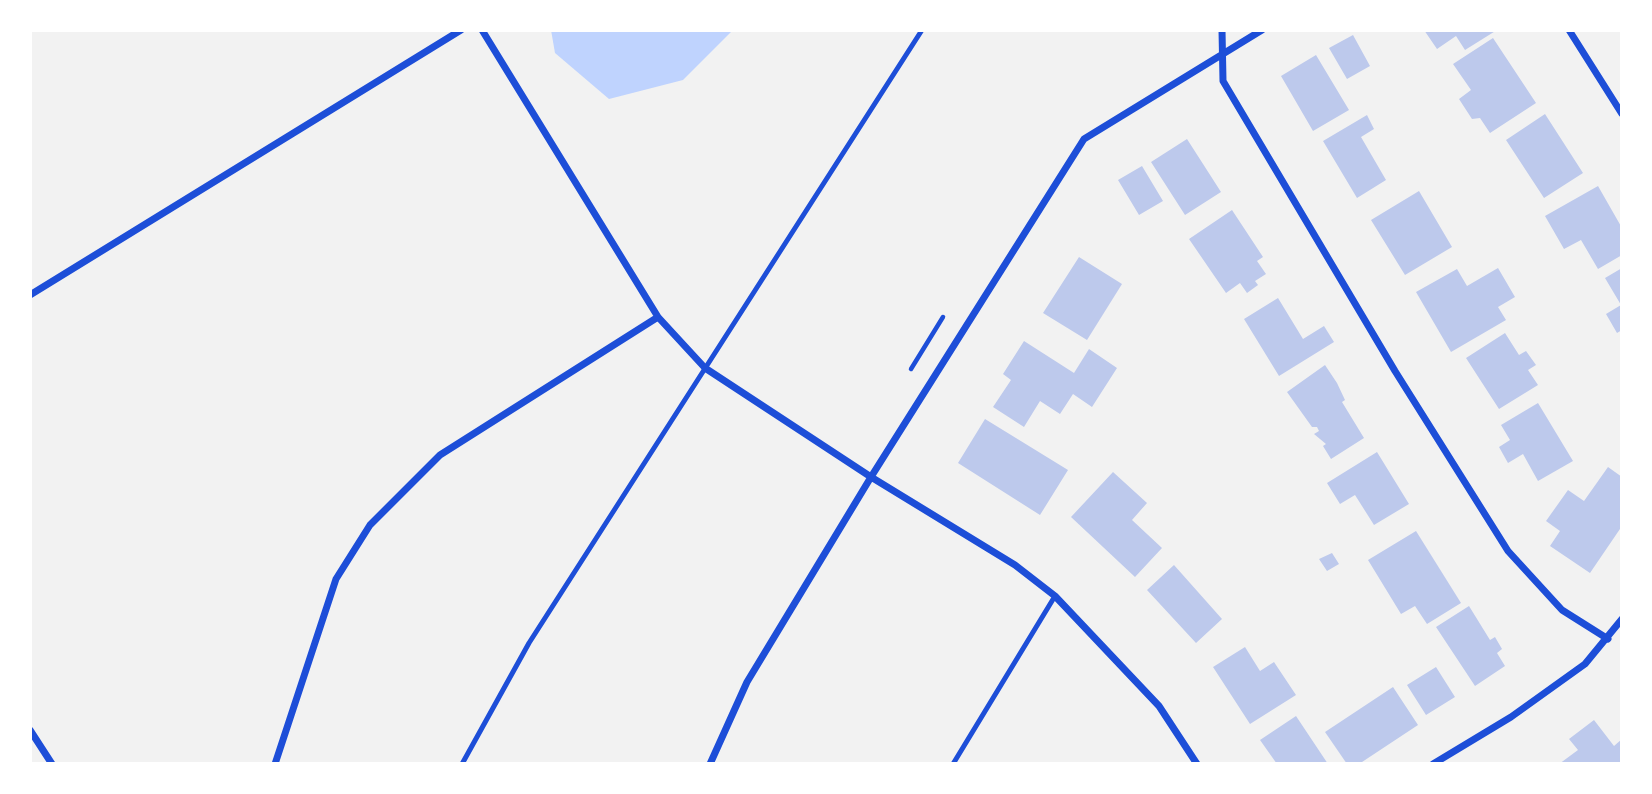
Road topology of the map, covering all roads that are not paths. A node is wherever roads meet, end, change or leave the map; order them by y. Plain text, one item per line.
1 (460, 30) edge
2 (482, 30) edge
3 (922, 30) edge
4 (1222, 30) edge
5 (1262, 30) edge
6 (1569, 30) edge
7 (1223, 53) junction
8 (1622, 114) edge
9 (30, 295) edge
10 (658, 317) junction
11 (705, 368) junction
12 (871, 477) junction
13 (1055, 596) junction
14 (1622, 619) edge
15 (1608, 639) junction
16 (30, 730) edge
17 (52, 764) edge
18 (275, 764) edge
19 (462, 764) edge
20 (710, 764) edge
21 (953, 764) edge
22 (1197, 764) edge
23 (1433, 764) edge

1 - 9 street
2 - 10 street
3 - 11 lane
4 - 7 street
5 - 7 street
6 - 8 street
7 - 12 street
7 - 15 street
10 - 11 street
10 - 18 street
11 - 12 street
11 - 19 lane
12 - 13 street
12 - 20 street
13 - 21 lane
13 - 22 street
14 - 15 street
15 - 23 street
16 - 17 street

